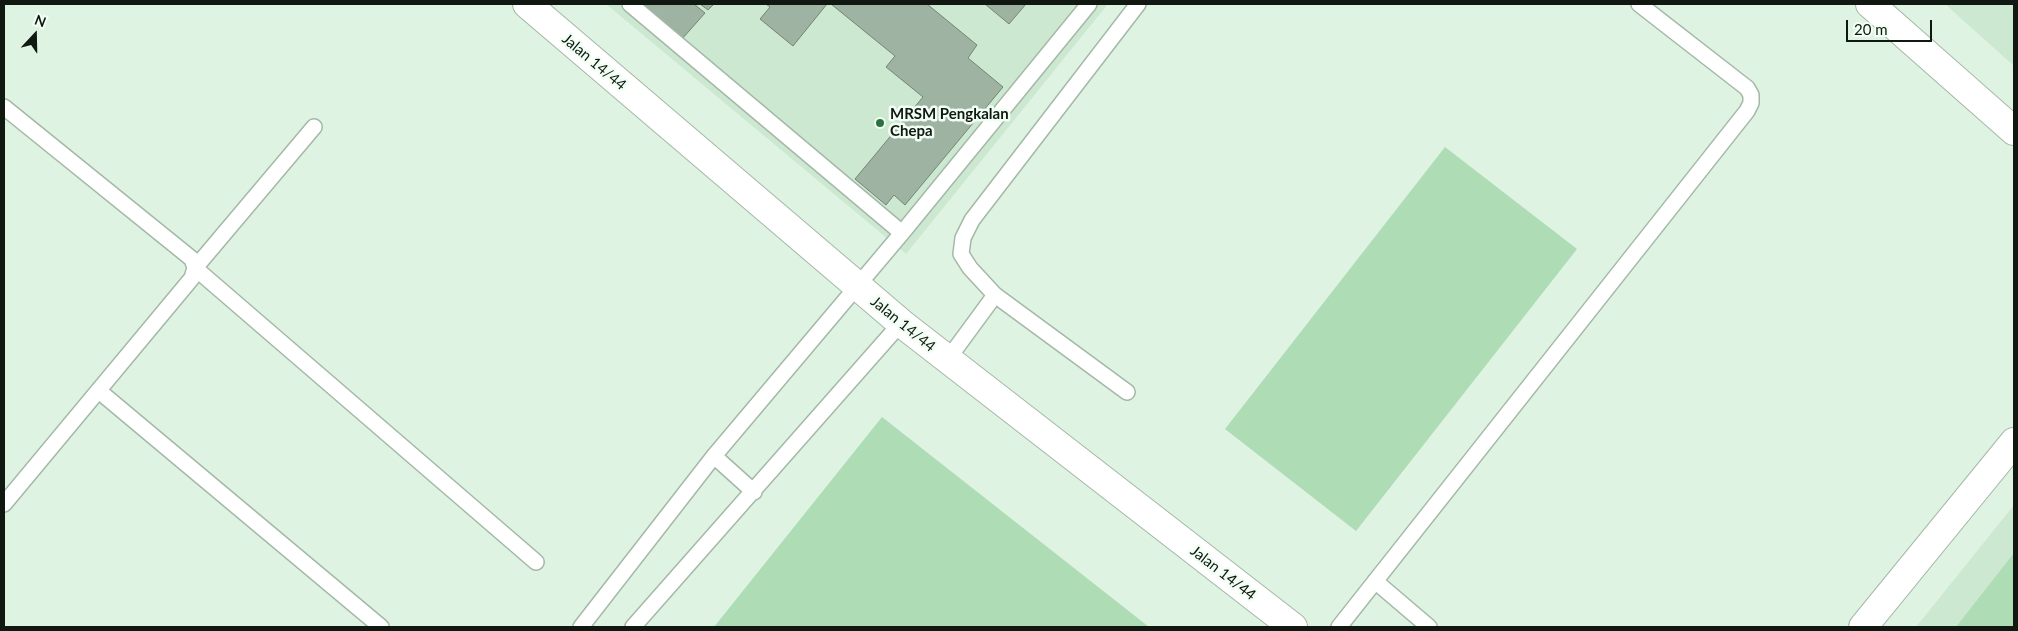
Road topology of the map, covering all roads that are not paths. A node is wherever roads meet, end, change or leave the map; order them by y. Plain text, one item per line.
1 (527, 4) edge
2 (630, 4) edge
3 (1089, 4) edge
4 (1138, 4) edge
5 (1639, 4) edge
6 (1870, 4) edge
7 (4, 106) edge
8 (314, 128) dead end
9 (2014, 131) edge
10 (902, 233) junction
11 (195, 268) junction
12 (858, 286) junction
13 (995, 295) junction
14 (901, 324) junction
15 (948, 359) junction
16 (99, 391) junction
17 (1127, 392) dead end
18 (2014, 442) edge
19 (714, 456) junction
20 (754, 492) junction
21 (4, 504) edge
22 (536, 562) dead end
23 (1375, 581) junction
24 (381, 627) edge
25 (581, 627) edge
26 (633, 627) edge
27 (1293, 627) edge
28 (1338, 627) edge
29 (1429, 627) edge
30 (1863, 627) edge

1 - 12 street, Jalan 14/44
2 - 10 lane
3 - 10 lane
4 - 13 lane
5 - 23 lane
6 - 9 street
7 - 11 lane
8 - 11 lane
10 - 12 lane
11 - 16 lane
11 - 22 lane
12 - 14 street, Jalan 14/44
12 - 19 lane
13 - 15 lane
13 - 17 lane
14 - 15 street, Jalan 14/44
14 - 20 lane
15 - 27 street, Jalan 14/44
16 - 21 lane
16 - 24 lane
18 - 30 street
19 - 20 lane
19 - 25 lane
20 - 26 lane
23 - 28 lane
23 - 29 lane

